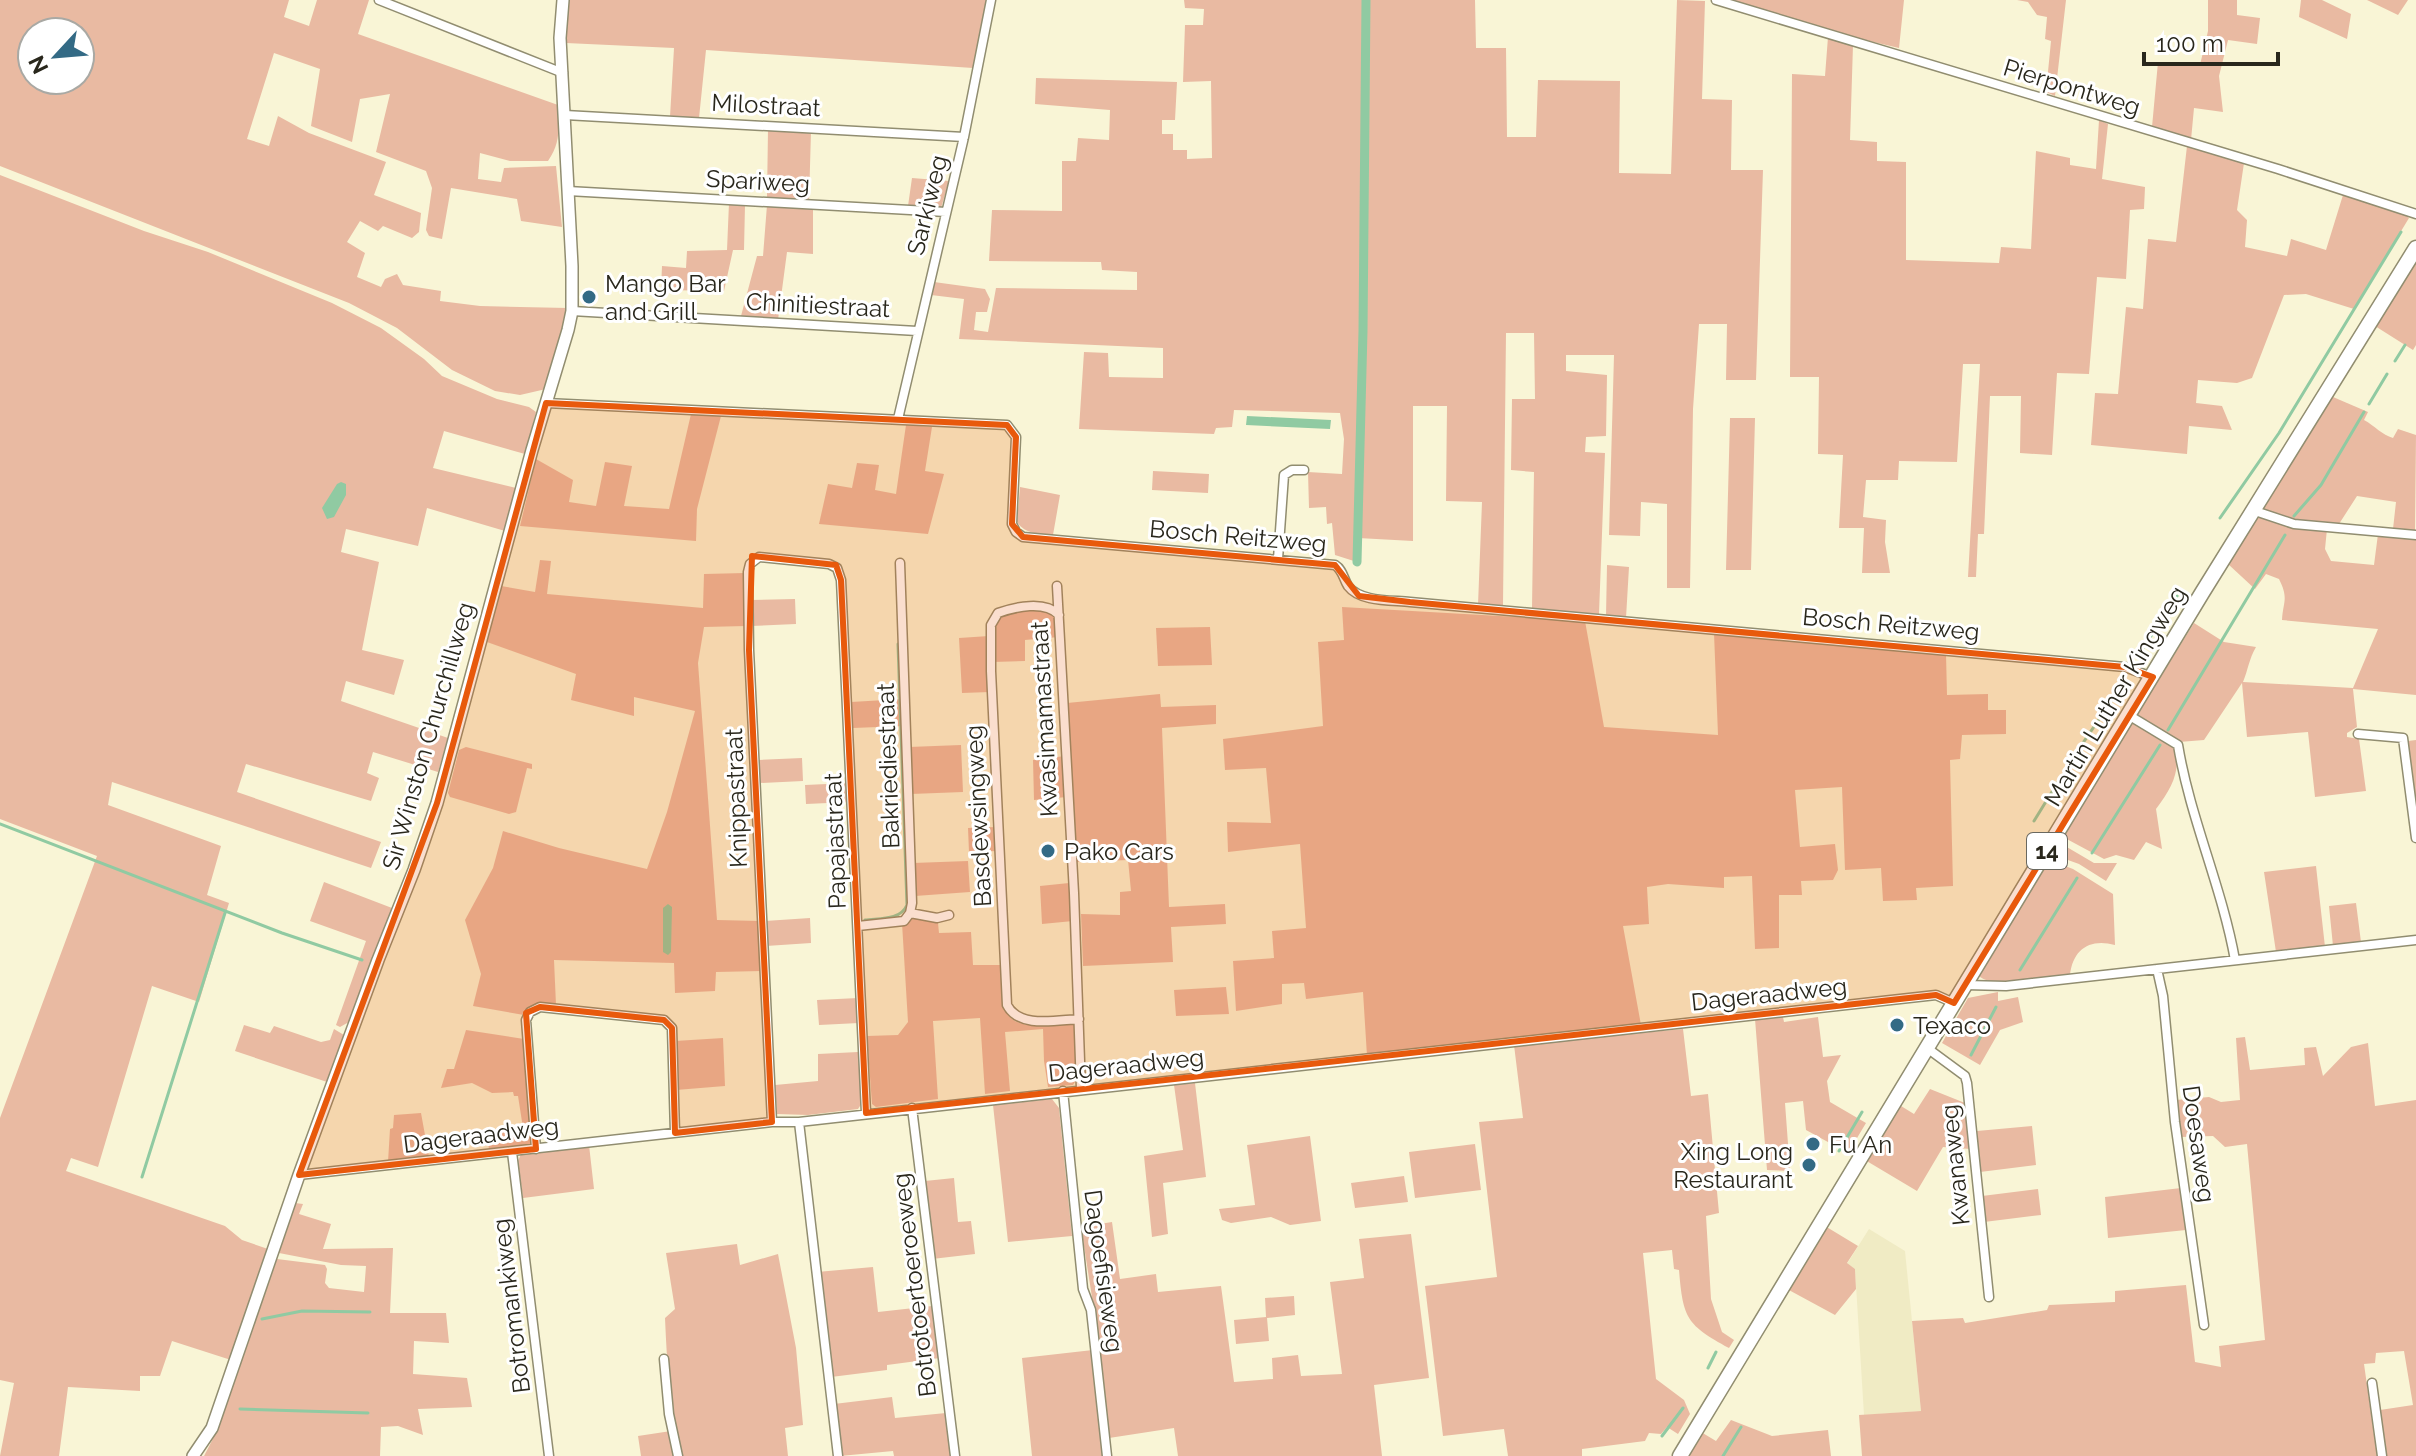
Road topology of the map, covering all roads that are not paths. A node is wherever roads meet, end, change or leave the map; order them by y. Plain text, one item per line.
1 (379, 0) edge
2 (563, 0) edge
3 (991, 0) edge
4 (1716, 0) edge
5 (563, 73) junction
6 (565, 115) junction
7 (964, 137) junction
8 (568, 191) junction
9 (946, 212) junction
10 (2416, 214) edge
11 (2416, 248) edge
12 (572, 311) junction
13 (917, 331) junction
14 (546, 403) junction
15 (898, 419) junction
16 (1304, 470) dead end
17 (2255, 511) junction
18 (2416, 535) edge
19 (1278, 559) junction
20 (900, 563) dead end
21 (837, 568) joint
22 (1057, 586) dead end
23 (1059, 615) junction
24 (2153, 677) junction
25 (2130, 716) junction
26 (2358, 734) dead end
27 (2416, 838) edge
28 (910, 913) junction
29 (949, 915) dead end
30 (858, 926) junction
31 (2416, 940) edge
32 (2235, 960) junction
33 (2157, 969) junction
34 (1965, 985) junction
35 (1954, 1003) junction
36 (1079, 1019) junction
37 (1927, 1048) junction
38 (1081, 1089) junction
39 (1063, 1091) junction
40 (912, 1108) junction
41 (866, 1113) junction
42 (772, 1122) junction
43 (799, 1122) junction
44 (675, 1133) junction
45 (536, 1149) junction
46 (512, 1152) junction
47 (299, 1175) junction
48 (1989, 1297) dead end
49 (2204, 1325) dead end
50 (664, 1359) dead end
51 (2372, 1383) dead end
52 (193, 1456) edge
53 (549, 1456) edge
54 (678, 1456) edge
55 (838, 1456) edge
56 (955, 1456) edge
57 (1107, 1456) edge
58 (1680, 1456) edge
59 (2382, 1456) edge

1 - 5 street
2 - 5 street, Sir Winston Churchillweg
3 - 7 street, Sarkiweg
4 - 10 street, Pierpontweg
5 - 6 street, Sir Winston Churchillweg
6 - 7 street, Milostraat
6 - 8 street, Sir Winston Churchillweg
7 - 9 street, Sarkiweg
8 - 9 street, Spariweg
8 - 12 street, Sir Winston Churchillweg
9 - 13 street, Sarkiweg
11 - 17 main road, Martin Luther Kingweg / 14
12 - 13 street, Chinitiestraat
12 - 14 street, Sir Winston Churchillweg
13 - 15 street, Sarkiweg
14 - 15 street, Bosch Reitzweg
14 - 47 street, Sir Winston Churchillweg
15 - 19 street, Bosch Reitzweg
16 - 19 street
17 - 18 street
17 - 24 main road, Martin Luther Kingweg / 14
19 - 24 street, Bosch Reitzweg
20 - 28 street, Bakriediestraat
21 - 30 street, Papajastraat
21 - 42 street, Knippastraat
22 - 23 street, Kwasimamastraat
23 - 36 street, Kwasimamastraat
23 - 36 street, Basdewsingweg
24 - 25 main road, Martin Luther Kingweg / 14
25 - 32 street
25 - 34 main road, Martin Luther Kingweg / 14
26 - 27 street
28 - 29 street
28 - 30 street
30 - 41 street, Papajastraat
31 - 32 street
32 - 33 street
33 - 34 street
33 - 49 street, Doesaweg
34 - 35 main road, Martin Luther Kingweg / 14
35 - 37 main road, Martin Luther Kingweg / 14
35 - 38 street, Dageraadweg
36 - 38 street, Kwasimamastraat
37 - 48 street, Kwanaweg
37 - 58 main road, Martin Luther Kingweg / 14
38 - 39 street, Dageraadweg
39 - 40 street, Dageraadweg
39 - 57 street, Dagoefisieweg
40 - 41 street, Dageraadweg
40 - 56 street, Botrotoertoeroeweg
41 - 43 street, Dageraadweg
42 - 43 street, Dageraadweg
42 - 44 street, Dageraadweg
43 - 55 street
44 - 45 street, Dageraadweg
44 - 45 street
45 - 46 street, Dageraadweg
46 - 47 street, Dageraadweg
46 - 53 street, Botromankiweg
47 - 52 street, Sir Winston Churchillweg
50 - 54 street
51 - 59 street

